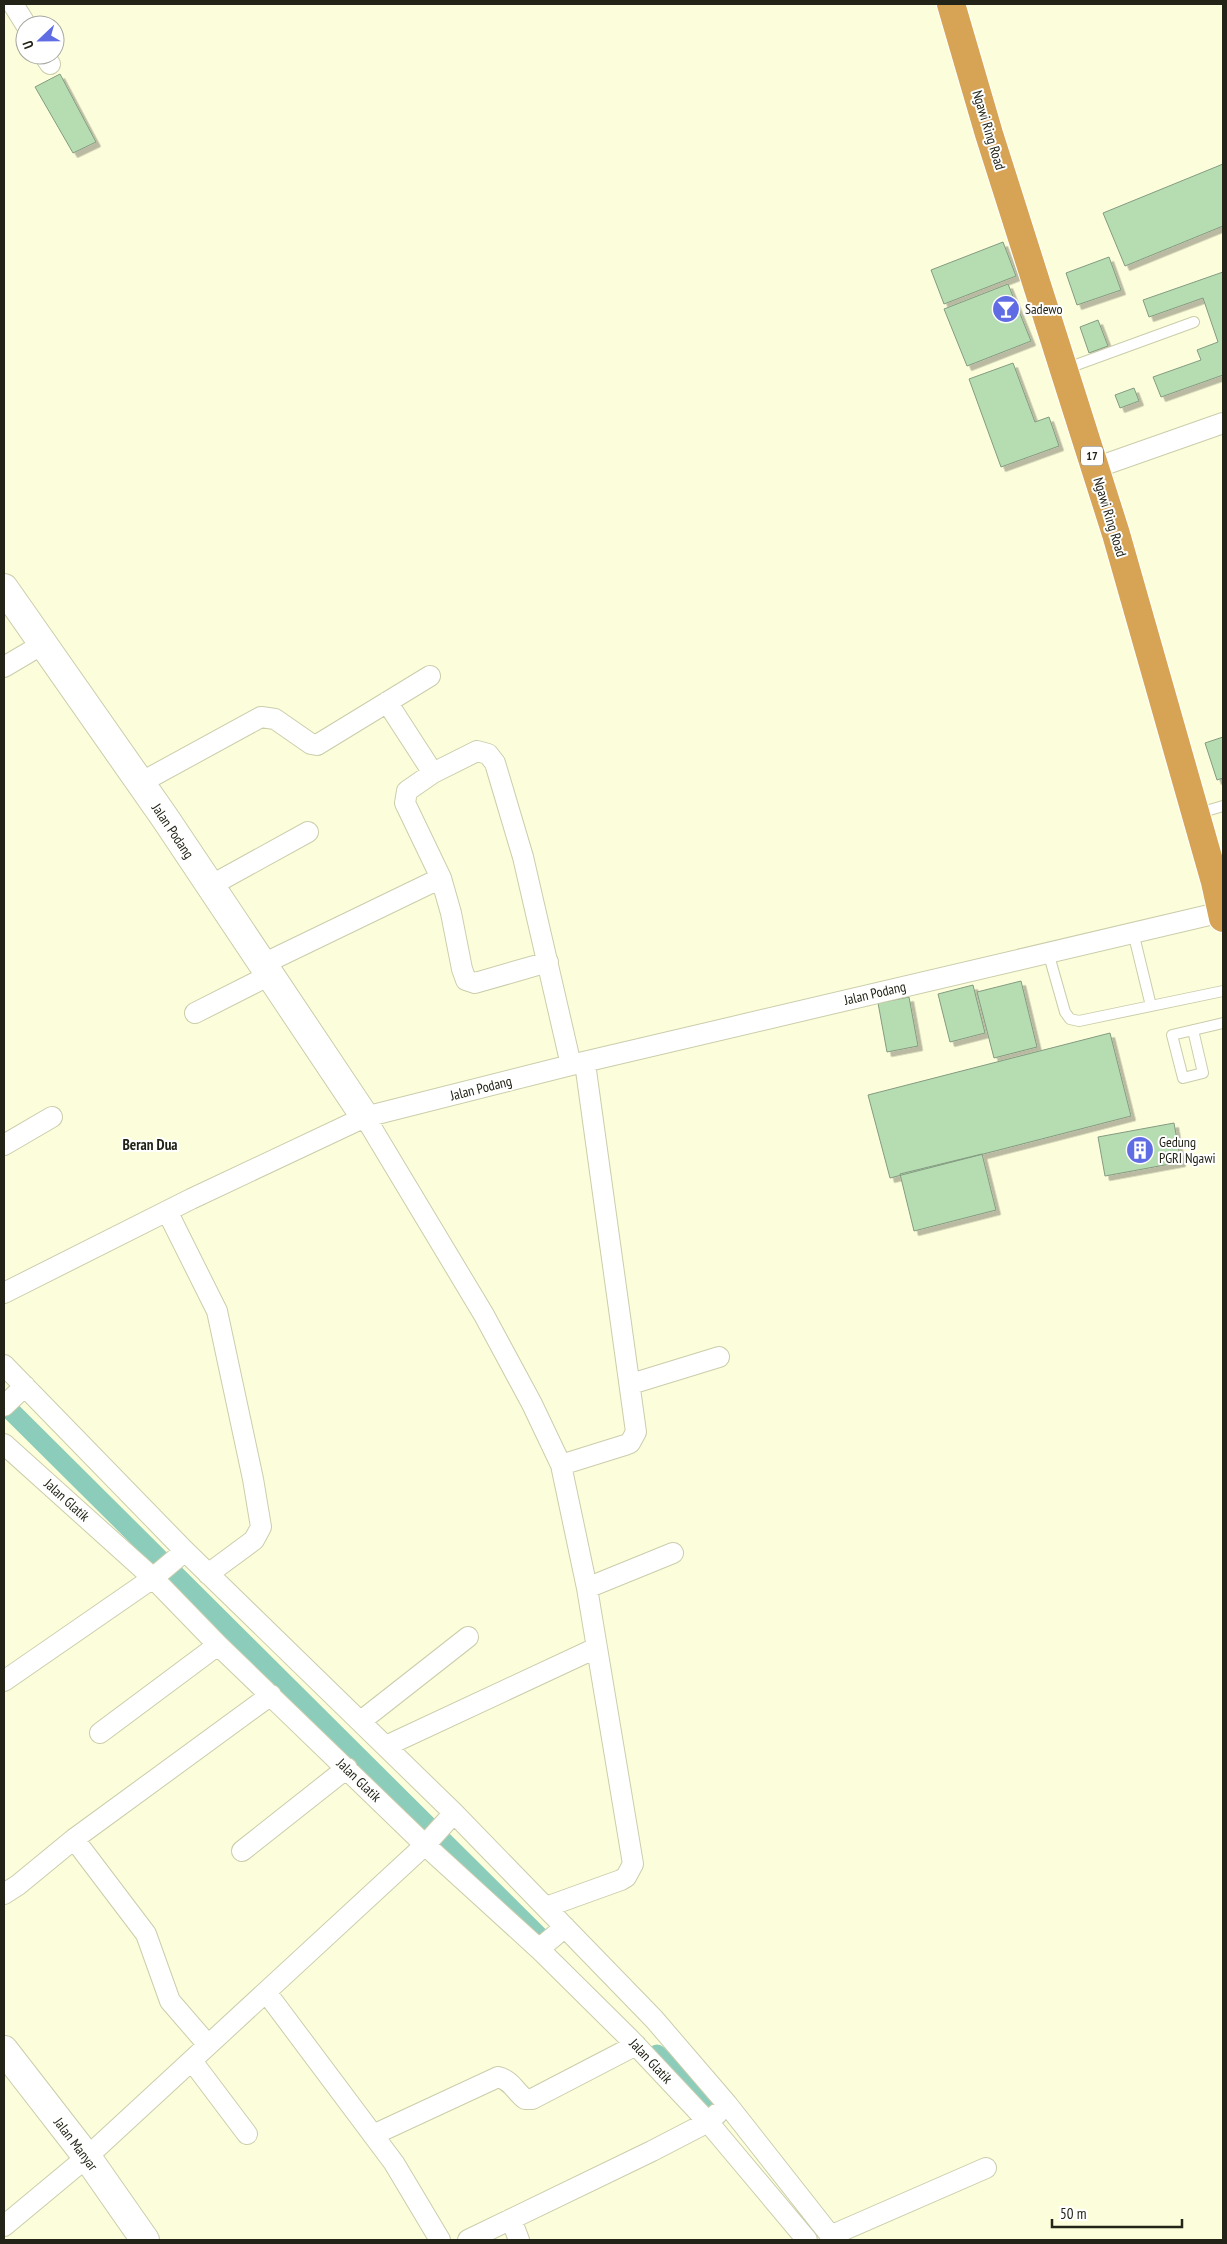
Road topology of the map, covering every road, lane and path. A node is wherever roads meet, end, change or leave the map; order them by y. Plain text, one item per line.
1 (13, 4) edge
2 (951, 4) edge
3 (20, 15) edge
4 (1194, 322) dead end
5 (1064, 369) junction
6 (1223, 422) edge
7 (1095, 468) junction
8 (4, 588) edge
9 (43, 644) junction
10 (4, 667) edge
11 (430, 676) dead end
12 (387, 702) junction
13 (433, 773) junction
14 (140, 783) junction
15 (1223, 806) edge
16 (1196, 814) junction
17 (308, 832) dead end
18 (441, 878) junction
19 (210, 886) junction
20 (1223, 914) edge
21 (1133, 932) junction
22 (1048, 952) junction
23 (548, 962) junction
24 (266, 970) junction
25 (1223, 991) edge
26 (1151, 1006) junction
27 (195, 1013) dead end
28 (1223, 1023) edge
29 (1193, 1030) junction
30 (578, 1064) junction
31 (52, 1117) dead end
32 (365, 1117) junction
33 (4, 1145) edge
34 (167, 1211) junction
35 (4, 1293) edge
36 (719, 1358) dead end
37 (4, 1365) edge
38 (630, 1384) junction
39 (25, 1386) junction
40 (7, 1403) edge
41 (4, 1444) edge
42 (561, 1465) junction
43 (673, 1553) dead end
44 (169, 1565) junction
45 (208, 1574) junction
46 (587, 1588) junction
47 (468, 1637) dead end
48 (218, 1645) junction
49 (596, 1648) junction
50 (4, 1681) edge
51 (271, 1696) junction
52 (361, 1722) junction
53 (100, 1733) dead end
54 (386, 1746) junction
55 (347, 1768) junction
56 (439, 1830) junction
57 (74, 1839) junction
58 (242, 1851) dead end
59 (4, 1894) edge
60 (546, 1908) junction
61 (551, 1939) junction
62 (266, 1992) junction
63 (640, 2033) junction
64 (208, 2045) junction
65 (4, 2050) edge
66 (192, 2061) junction
67 (717, 2114) junction
68 (247, 2134) dead end
69 (373, 2135) junction
70 (87, 2157) junction
71 (986, 2168) dead end
72 (511, 2219) junction
73 (4, 2226) edge
74 (832, 2238) edge
75 (145, 2240) edge
76 (440, 2240) edge
77 (468, 2240) edge
78 (519, 2240) edge
79 (806, 2240) edge

1 - 3 street
2 - 5 highway, Ngawi Ring Road / 17
4 - 5 lane
5 - 7 highway, Ngawi Ring Road / 17
6 - 7 street
7 - 16 highway, Ngawi Ring Road / 17
8 - 9 street, Jalan Podang
9 - 10 street
9 - 14 street, Jalan Podang
11 - 12 street
12 - 13 street
12 - 14 street
13 - 18 street
13 - 23 street
14 - 19 street, Jalan Podang
15 - 16 lane
16 - 20 highway, Ngawi Ring Road / 17
17 - 19 street
18 - 23 street
18 - 24 street
19 - 24 street, Jalan Podang
20 - 21 street, Jalan Podang
21 - 22 street, Jalan Podang
21 - 26 lane
22 - 26 lane
22 - 30 street, Jalan Podang
23 - 30 street
24 - 27 street
24 - 32 street, Jalan Podang
25 - 26 lane
28 - 29 lane
29 - 29 lane
30 - 32 street, Jalan Podang
30 - 38 street
31 - 33 street
32 - 34 street
32 - 42 street
34 - 35 street
34 - 45 street
36 - 38 street
37 - 39 street
38 - 42 street
39 - 40 street
39 - 44 street
41 - 44 street, Jalan Glatik
42 - 46 street
43 - 46 street
44 - 45 street
44 - 48 street, Jalan Glatik
44 - 50 street
45 - 52 street
46 - 49 street
47 - 52 street
48 - 51 street, Jalan Glatik
48 - 53 street
49 - 54 street
49 - 60 street
51 - 55 street, Jalan Glatik
51 - 57 street
52 - 54 street
54 - 56 street
55 - 56 street, Jalan Glatik
55 - 58 street
56 - 60 street
56 - 61 street, Jalan Glatik
56 - 62 street
57 - 59 street
57 - 64 street
60 - 61 street
61 - 63 street
61 - 63 street, Jalan Glatik
62 - 64 street
62 - 69 street
63 - 67 street
63 - 67 street, Jalan Glatik
63 - 69 street
64 - 66 street
65 - 70 street, Jalan Manyar
66 - 68 street
66 - 70 street
67 - 72 street
67 - 74 street
67 - 79 street
69 - 76 street
70 - 73 street
70 - 75 street, Jalan Manyar
71 - 74 street
72 - 77 street
72 - 78 street

